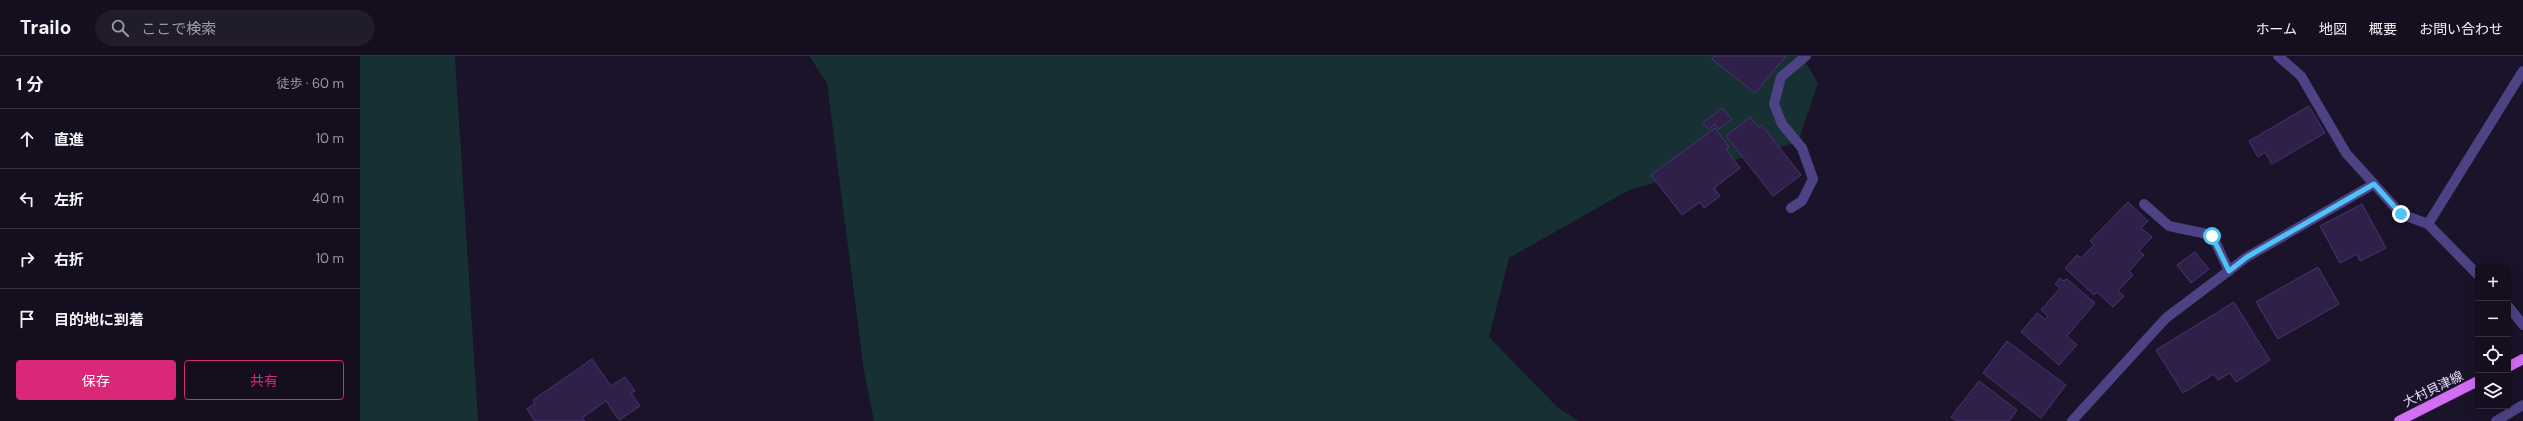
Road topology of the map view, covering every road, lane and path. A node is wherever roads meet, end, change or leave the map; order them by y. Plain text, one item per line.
1 (1806, 56) edge
2 (2278, 56) edge
3 (2523, 71) edge
4 (2374, 184) junction
5 (2144, 204) dead end
6 (1792, 208) dead end
7 (2428, 224) junction
8 (2229, 271) junction
9 (2475, 272) edge
10 (2511, 310) edge
11 (2523, 325) edge
12 (2523, 359) edge
13 (2511, 365) edge
14 (2475, 383) edge
15 (2523, 405) edge
16 (2072, 421) edge
17 (2399, 421) edge
18 (2496, 421) edge

1 - 6 street
2 - 4 street
3 - 7 street
4 - 7 street
4 - 8 street
5 - 8 street
7 - 9 street
8 - 16 street
10 - 11 street
12 - 13 main road
14 - 17 main road, 大村貝津線
15 - 18 street

